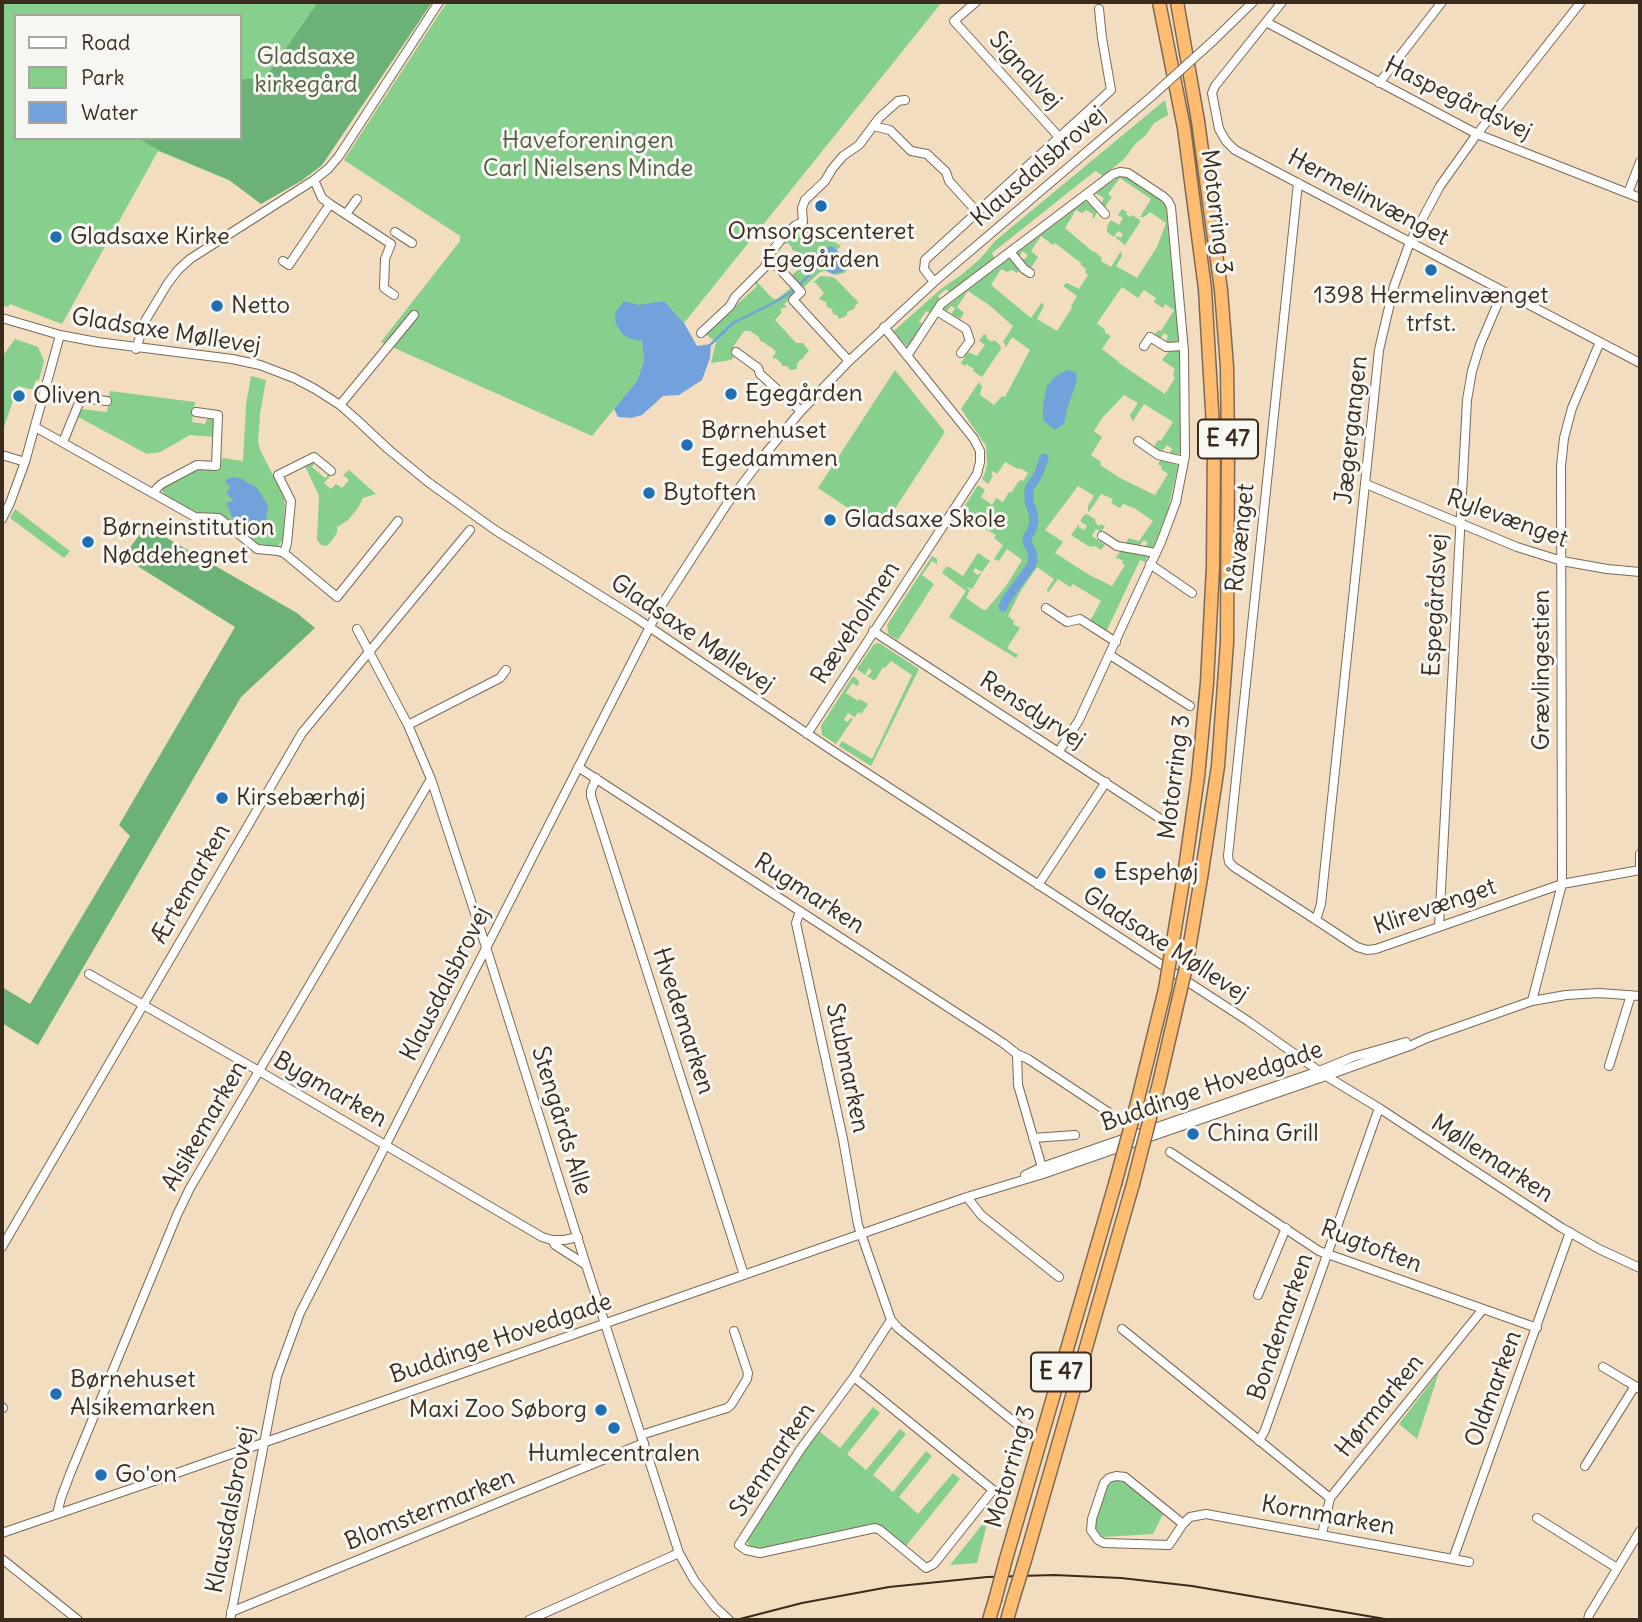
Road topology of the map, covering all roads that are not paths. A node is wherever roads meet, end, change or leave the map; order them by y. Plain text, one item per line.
1 (439, 2) edge
2 (976, 2) edge
3 (1159, 2) edge
4 (1177, 2) edge
5 (1253, 2) edge
6 (1282, 2) edge
7 (1443, 2) edge
8 (1581, 2) edge
9 (1099, 9) dead end
10 (1266, 22) junction
11 (1379, 83) junction
12 (905, 100) dead end
13 (873, 126) junction
14 (1477, 134) junction
15 (1059, 137) junction
16 (1640, 162) edge
17 (314, 180) junction
18 (1298, 183) junction
19 (1628, 193) junction
20 (1087, 194) junction
21 (1640, 198) edge
22 (357, 199) dead end
23 (330, 204) junction
24 (978, 213) junction
25 (1105, 214) dead end
26 (346, 215) junction
27 (1410, 242) junction
28 (412, 243) dead end
29 (391, 244) junction
30 (1011, 253) junction
31 (283, 261) dead end
32 (768, 262) junction
33 (1030, 273) dead end
34 (934, 282) junction
35 (1503, 291) junction
36 (394, 295) dead end
37 (937, 311) junction
38 (414, 315) dead end
39 (2, 318) edge
40 (884, 327) junction
41 (701, 333) dead end
42 (60, 335) junction
43 (1600, 342) junction
44 (1144, 346) dead end
45 (1183, 346) junction
46 (136, 349) junction
47 (736, 352) dead end
48 (961, 353) dead end
49 (907, 356) junction
50 (849, 361) junction
51 (1640, 363) edge
52 (107, 401) dead end
53 (340, 405) junction
54 (802, 411) junction
55 (196, 412) dead end
56 (35, 427) junction
57 (1138, 441) dead end
58 (63, 442) junction
59 (2, 455) edge
60 (1184, 461) junction
61 (25, 462) junction
62 (331, 471) dead end
63 (1366, 484) junction
64 (153, 493) junction
65 (2, 519) edge
66 (398, 521) dead end
67 (1459, 524) junction
68 (470, 530) dead end
69 (1102, 536) dead end
70 (284, 553) junction
71 (1156, 553) junction
72 (1562, 561) junction
73 (1150, 564) junction
74 (1640, 572) edge
75 (1192, 593) dead end
76 (1045, 608) dead end
77 (649, 626) junction
78 (357, 629) dead end
79 (873, 631) junction
80 (1116, 642) junction
81 (370, 652) junction
82 (1110, 655) junction
83 (506, 670) dead end
84 (1190, 706) dead end
85 (408, 724) junction
86 (807, 734) junction
87 (1059, 751) junction
88 (578, 766) junction
89 (596, 778) junction
90 (431, 779) junction
91 (1106, 782) junction
92 (1170, 825) dead end
93 (1640, 854) edge
94 (1228, 856) joint
95 (1640, 868) edge
96 (1562, 884) junction
97 (1038, 885) junction
98 (800, 911) junction
99 (1316, 920) junction
100 (1439, 927) junction
101 (486, 947) junction
102 (89, 974) dead end
103 (1636, 996) edge
104 (1532, 1001) junction
105 (143, 1004) junction
106 (1017, 1054) junction
107 (1609, 1066) dead end
108 (259, 1071) junction
109 (1323, 1073) junction
110 (1379, 1108) junction
111 (1108, 1112) dead end
112 (1075, 1135) dead end
113 (1033, 1138) junction
114 (386, 1145) junction
115 (1170, 1152) dead end
116 (1043, 1170) junction
117 (967, 1197) junction
118 (1286, 1228) junction
119 (1570, 1232) junction
120 (861, 1234) junction
121 (578, 1237) junction
122 (552, 1240) junction
123 (2, 1247) edge
124 (1327, 1254) junction
125 (586, 1265) junction
126 (1640, 1268) edge
127 (744, 1275) junction
128 (1059, 1277) dead end
129 (1258, 1295) dead end
130 (1483, 1309) junction
131 (891, 1320) junction
132 (606, 1322) junction
133 (1537, 1328) junction
134 (1122, 1329) dead end
135 (734, 1331) dead end
136 (1603, 1367) dead end
137 (855, 1377) junction
138 (1638, 1387) edge
139 (1018, 1426) dead end
140 (643, 1439) junction
141 (1259, 1441) junction
142 (263, 1443) junction
143 (1585, 1466) dead end
144 (1330, 1498) junction
145 (57, 1514) junction
146 (1537, 1518) dead end
147 (1183, 1524) junction
148 (1640, 1531) edge
149 (2, 1533) edge
150 (1322, 1534) junction
151 (680, 1553) junction
152 (2, 1559) edge
153 (1453, 1559) junction
154 (1469, 1562) dead end
155 (1617, 1568) junction
156 (230, 1616) edge
157 (78, 1620) edge
158 (529, 1620) edge
159 (729, 1620) edge
160 (989, 1620) edge
161 (1007, 1620) edge
162 (1588, 1620) edge

1 - 17 street
2 - 15 street, Signalvej
3 - 160 highway, Motorring 3 / E 47, bridge
4 - 161 highway, Motorring 3 / E 47, bridge
5 - 34 street, Klausdalsbrovej, bridge
6 - 10 street, Hermelinvænget
7 - 11 street
8 - 14 street, Jægergangen
9 - 15 street, Signalvej
10 - 11 street, Haspegårdsvej
10 - 18 street, Hermelinvænget
11 - 14 street, Haspegårdsvej
12 - 13 street
13 - 24 street
13 - 32 street
14 - 19 street, Haspegårdsvej
14 - 27 street, Jægergangen
15 - 24 street, Signalvej
16 - 19 street
17 - 23 street
17 - 46 street
18 - 27 street, Hermelinvænget
18 - 94 street, Råvænget
19 - 21 street, Haspegårdsvej
20 - 25 street
20 - 30 street
20 - 45 street
22 - 26 street
23 - 26 street
23 - 31 street
24 - 34 street, Signalvej
26 - 29 street
27 - 35 street, Hermelinvænget
27 - 63 street, Jægergangen
28 - 29 street
29 - 36 street
30 - 33 street
30 - 37 street
32 - 41 street
32 - 50 street
34 - 40 street, Klausdalsbrovej
35 - 43 street, Hermelinvænget
35 - 67 street, Espegårdsvej
37 - 48 street
37 - 49 street
38 - 53 street
39 - 42 street, Gladsaxe Møllevej
40 - 49 street, Ræveholmen
40 - 50 street, Klausdalsbrovej
42 - 46 street, Gladsaxe Møllevej
42 - 56 street
43 - 51 street, Hermelinvænget
43 - 72 street, Grævlingestien
44 - 45 street
45 - 60 street
46 - 53 street, Gladsaxe Møllevej
47 - 54 street
49 - 79 street, Ræveholmen
50 - 54 street, Klausdalsbrovej
52 - 58 street
53 - 77 street, Gladsaxe Møllevej
54 - 77 street, Klausdalsbrovej
55 - 64 street
56 - 58 street
56 - 61 street
57 - 60 street
58 - 64 street
59 - 61 street
60 - 71 street
61 - 65 street
62 - 70 street
63 - 67 street, Rylevænget
63 - 99 street, Jægergangen
64 - 70 street
66 - 70 street
67 - 72 street, Rylevænget
67 - 100 street, Espegårdsvej
68 - 81 street, Ærtemarken
69 - 71 street
71 - 73 street
72 - 74 street, Rylevænget
72 - 96 street, Grævlingestien
73 - 75 street
73 - 80 street
76 - 80 street
77 - 86 street, Gladsaxe Møllevej
77 - 88 street, Klausdalsbrovej
78 - 81 street, Stengårds Alle
79 - 86 street, Ræveholmen
79 - 87 street, Rensdyrvej
80 - 82 street
81 - 85 street, Stengårds Alle
81 - 105 street, Ærtemarken
82 - 84 street
82 - 87 street
83 - 85 street
85 - 90 street, Stengårds Alle
86 - 97 street, Gladsaxe Møllevej
87 - 91 street, Rensdyrvej
88 - 89 street, Rugmarken
88 - 101 street, Klausdalsbrovej
89 - 98 street, Rugmarken
89 - 127 street, Hvedemarken
90 - 101 street, Stengårds Alle
90 - 108 street, Alsikemarken
91 - 92 street, Rensdyrvej
91 - 97 street
93 - 95 street
94 - 99 street, Klirevænget
95 - 96 street, Klirevænget
96 - 100 street, Klirevænget
96 - 104 street, Grævlingestien
97 - 109 street, Gladsaxe Møllevej
98 - 106 street, Rugmarken
98 - 120 street, Stubmarken
99 - 100 street, Klirevænget
101 - 114 street, Klausdalsbrovej
101 - 121 street, Stengårds Alle
102 - 105 street, Bygmarken
103 - 104 street, Buddinge Hovedgade
103 - 107 street
104 - 109 street, Buddinge Hovedgade
105 - 108 street, Bygmarken
105 - 123 street, Ærtemarken
106 - 111 street, Rugmarken
106 - 113 street
108 - 114 street, Bygmarken
108 - 145 street, Alsikemarken
109 - 110 street, Møllemarken
109 - 116 street, Buddinge Hovedgade
110 - 119 street, Møllemarken
110 - 124 street, Bondemarken
112 - 113 street
113 - 116 street
114 - 122 street, Bygmarken
114 - 142 street, Klausdalsbrovej
115 - 118 street, Rugtoften
116 - 117 street, Buddinge Hovedgade
117 - 120 street, Buddinge Hovedgade
117 - 128 street
118 - 124 street, Rugtoften
118 - 129 street
119 - 126 street, Møllemarken
119 - 133 street, Oldmarken
120 - 127 street, Buddinge Hovedgade
120 - 131 street, Stubmarken
121 - 122 street
121 - 125 street, Stengårds Alle
122 - 125 street, Bygmarken
124 - 130 street, Rugtoften
124 - 141 street, Bondemarken
125 - 132 street, Stengårds Alle
127 - 132 street, Buddinge Hovedgade
130 - 133 street, Rugtoften
130 - 144 street, Hørmarken
131 - 137 street, Stenmarken
131 - 139 street
132 - 140 street, Stengårds Alle
132 - 142 street, Buddinge Hovedgade
133 - 153 street, Oldmarken
134 - 141 street
135 - 140 street, Blomstermarken
136 - 138 street
137 - 137 street, Stenmarken
138 - 143 street
140 - 151 street, Stengårds Alle
140 - 156 street, Blomstermarken
141 - 144 street
142 - 145 street, Buddinge Hovedgade
142 - 156 street, Klausdalsbrovej
144 - 150 street, Hørmarken
145 - 149 street, Buddinge Hovedgade
146 - 155 street
147 - 147 street, Kornmarken
147 - 150 street, Kornmarken
148 - 155 street
150 - 153 street, Kornmarken
151 - 158 street
151 - 159 street, Stengårds Alle
152 - 157 street
153 - 154 street, Kornmarken
155 - 162 street

